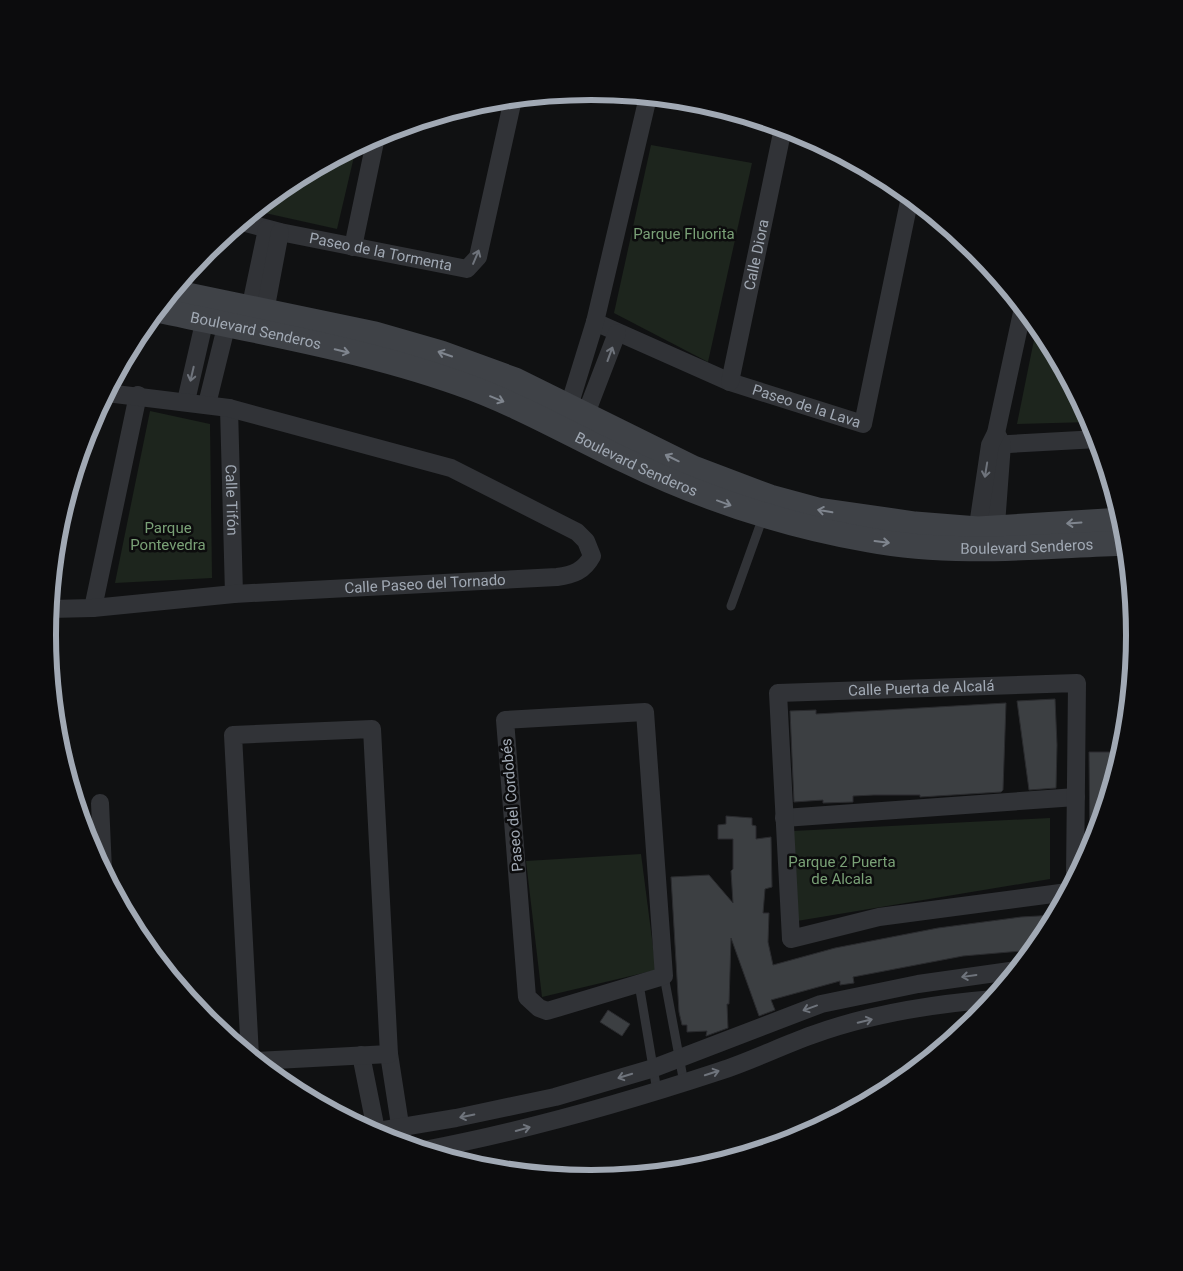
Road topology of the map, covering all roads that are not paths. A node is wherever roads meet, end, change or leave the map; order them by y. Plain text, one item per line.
1 (647, 103) edge
2 (511, 107) edge
3 (781, 136) edge
4 (374, 147) edge
5 (908, 205) edge
6 (250, 224) edge
7 (273, 230) junction
8 (353, 247) junction
9 (180, 294) edge
10 (167, 311) edge
11 (237, 316) junction
12 (1021, 317) edge
13 (595, 322) junction
14 (617, 333) junction
15 (730, 382) junction
16 (114, 393) edge
17 (138, 395) junction
18 (186, 401) junction
19 (207, 404) junction
20 (229, 408) junction
21 (574, 421) junction
22 (1089, 439) edge
23 (996, 441) junction
24 (767, 506) junction
25 (1114, 521) edge
26 (986, 539) junction
27 (1118, 543) edge
28 (234, 594) junction
29 (731, 606) dead end
30 (93, 608) junction
31 (57, 609) edge
32 (1076, 797) junction
33 (100, 803) dead end
34 (784, 818) junction
35 (102, 852) edge
36 (1075, 865) edge
37 (1060, 893) edge
38 (1007, 971) edge
39 (664, 976) junction
40 (639, 984) junction
41 (983, 1000) edge
42 (249, 1047) edge
43 (390, 1054) junction
44 (361, 1055) junction
45 (678, 1058) junction
46 (265, 1060) edge
47 (654, 1068) junction
48 (684, 1083) junction
49 (657, 1091) junction
50 (373, 1124) edge
51 (402, 1136) edge
52 (436, 1148) edge

1 - 13 street
8 -> 2 street, Paseo de la Tormenta
3 - 15 street, Calle Diora
4 - 8 street
5 - 15 street, Paseo de la Lava
6 - 7 street, Paseo de la Tormenta
7 - 8 street, Paseo de la Tormenta
7 - 11 street
9 - 11 main road, Boulevard Senderos
10 - 11 main road, Boulevard Senderos
11 -> 18 street
11 - 19 street
11 - 21 main road, Boulevard Senderos
12 - 23 street
13 - 14 street, Paseo de la Lava
13 - 21 street
14 - 15 street, Paseo de la Lava
21 -> 14 street
16 - 17 street, Calle Paseo del Tornado
17 - 18 street, Calle Paseo del Tornado
17 - 30 street
18 - 19 street, Calle Paseo del Tornado
19 - 20 street, Calle Paseo del Tornado
20 - 28 street, Calle Tifón
20 - 28 street, Calle Paseo del Tornado
21 - 24 main road, Boulevard Senderos
22 - 23 street
23 - 26 street
24 - 26 main road, Boulevard Senderos
24 - 29 lane
25 -> 26 main road, Boulevard Senderos
26 - 27 main road, Boulevard Senderos
28 - 30 street, Calle Paseo del Tornado
30 - 31 street, Calle Paseo del Tornado
32 - 34 street
32 - 34 street, Calle Puerta de Alcalá
32 - 36 street, Calle Puerta de Alcalá
33 - 35 street
34 - 37 street, Calle Puerta de Alcalá
38 -> 45 street
39 - 40 street, Paseo del Cordobés
39 - 40 street, Paseo del Cordobés
39 - 45 lane
40 - 47 lane
48 -> 41 street
42 - 43 street
43 - 44 street
43 - 51 street
44 - 46 street
44 - 50 street
45 - 47 street
45 - 48 lane
47 - 49 lane
47 -> 51 street
48 - 49 street
52 -> 49 street

